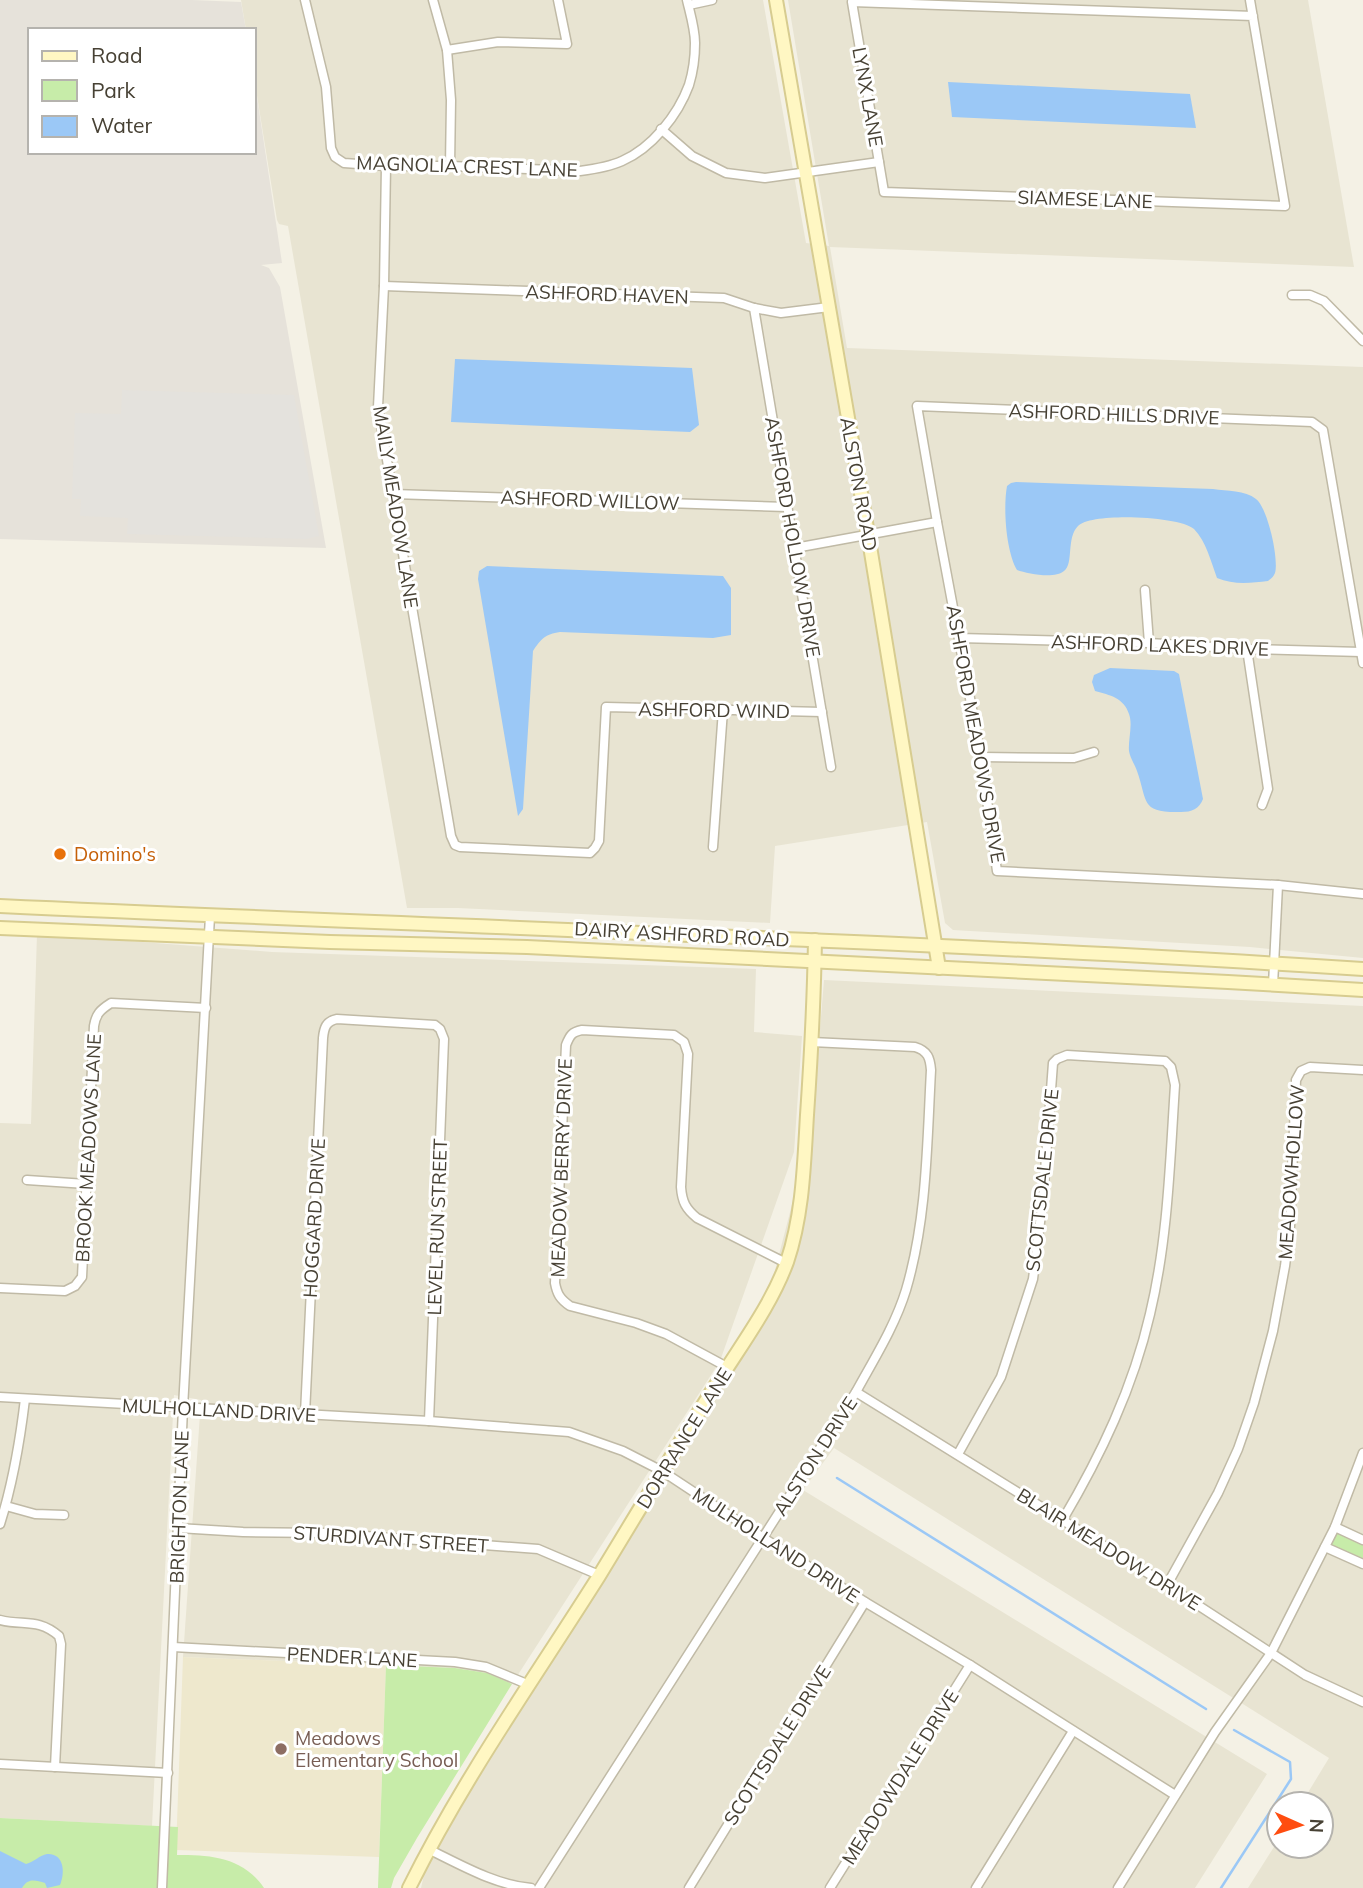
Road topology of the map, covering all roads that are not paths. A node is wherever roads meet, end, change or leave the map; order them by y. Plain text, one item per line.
1 (305, 0) edge
2 (433, 0) edge
3 (558, 0) edge
4 (712, 0) edge
5 (776, 0) edge
6 (1250, 0) edge
7 (688, 3) edge
8 (1253, 16) junction
9 (447, 50) junction
10 (662, 130) junction
11 (879, 162) junction
12 (386, 166) junction
13 (450, 166) junction
14 (805, 172) junction
15 (884, 191) joint
16 (384, 286) junction
17 (1292, 295) dead end
18 (754, 307) junction
19 (829, 307) junction
20 (1363, 341) edge
21 (917, 406) joint
22 (393, 494) junction
23 (787, 507) junction
24 (937, 522) junction
25 (868, 534) junction
26 (795, 548) junction
27 (1145, 590) dead end
28 (958, 638) junction
29 (1149, 643) junction
30 (1247, 649) junction
31 (1361, 652) edge
32 (1363, 663) edge
33 (723, 710) junction
34 (822, 712) junction
35 (1094, 751) dead end
36 (981, 757) junction
37 (831, 767) dead end
38 (1262, 805) dead end
39 (713, 847) dead end
40 (595, 848) joint
41 (1278, 885) junction
42 (1363, 894) edge
43 (0, 906) edge
44 (210, 916) junction
45 (528, 927) junction
46 (0, 928) edge
47 (209, 937) junction
48 (816, 940) junction
49 (527, 947) junction
50 (937, 947) junction
51 (815, 962) junction
52 (1274, 964) junction
53 (939, 968) junction
54 (1363, 970) edge
55 (1273, 985) junction
56 (1363, 990) edge
57 (206, 1008) junction
58 (442, 1034) joint
59 (812, 1042) junction
60 (1363, 1070) edge
61 (27, 1180) dead end
62 (86, 1184) junction
63 (786, 1263) junction
64 (0, 1288) edge
65 (727, 1367) junction
66 (856, 1392) junction
67 (0, 1397) edge
68 (25, 1399) junction
69 (183, 1408) junction
70 (305, 1414) junction
71 (429, 1421) junction
72 (1363, 1453) edge
73 (958, 1454) junction
74 (662, 1471) junction
75 (6, 1506) junction
76 (64, 1515) dead end
77 (1062, 1521) junction
78 (0, 1524) edge
79 (1335, 1527) junction
80 (178, 1528) junction
81 (762, 1537) junction
82 (1363, 1539) edge
83 (1325, 1546) junction
84 (1363, 1564) edge
85 (599, 1575) junction
86 (1167, 1585) junction
87 (865, 1602) junction
88 (0, 1620) edge
89 (173, 1647) junction
90 (1270, 1653) junction
91 (970, 1665) junction
92 (527, 1684) junction
93 (1363, 1702) edge
94 (1073, 1731) junction
95 (0, 1764) edge
96 (55, 1767) junction
97 (167, 1773) junction
98 (1175, 1795) junction
99 (428, 1849) junction
100 (162, 1888) edge
101 (409, 1888) edge
102 (531, 1888) edge
103 (539, 1888) edge
104 (689, 1888) edge
105 (830, 1888) edge
106 (976, 1888) edge
107 (1118, 1888) edge

1 - 12 street, MAGNOLIA CREST LANE
2 - 9 street
3 - 9 street
4 - 7 street, MAGNOLIA CREST LANE
5 - 14 main road, ALSTON ROAD
6 - 8 street
7 - 10 street, MAGNOLIA CREST LANE
8 - 11 street, LYNX LANE
8 - 15 street, SIAMESE LANE
9 - 13 street
10 - 13 street, MAGNOLIA CREST LANE
10 - 14 street
11 - 14 street
11 - 15 street, LYNX LANE
12 - 13 street, MAGNOLIA CREST LANE
12 - 16 street, MAILY MEADOW LANE
14 - 19 main road, ALSTON ROAD
16 - 18 street, ASHFORD HAVEN
16 - 22 street, MAILY MEADOW LANE
17 - 20 street
18 - 19 street, ASHFORD HAVEN
18 - 23 street, ASHFORD HOLLOW DRIVE
19 - 25 main road, ALSTON ROAD
21 - 24 street, ASHFORD MEADOWS DRIVE
21 - 31 street, ASHFORD HILLS DRIVE
22 - 23 street, ASHFORD WILLOW
22 - 40 street, MAILY MEADOW LANE
23 - 26 street, ASHFORD HOLLOW DRIVE
24 - 25 street
24 - 28 street, ASHFORD MEADOWS DRIVE
25 - 26 street
25 - 50 main road, ALSTON ROAD
26 - 34 street, ASHFORD HOLLOW DRIVE
27 - 29 street
28 - 29 street, ASHFORD LAKES DRIVE
28 - 36 street, ASHFORD MEADOWS DRIVE
29 - 30 street, ASHFORD LAKES DRIVE
30 - 31 street, ASHFORD LAKES DRIVE
30 - 38 street
31 - 32 street
33 - 34 street, ASHFORD WIND
33 - 39 street
33 - 40 street, ASHFORD WIND
34 - 37 street, ASHFORD HOLLOW DRIVE
35 - 36 street
36 - 41 street, ASHFORD MEADOWS DRIVE
41 - 42 street
41 - 52 street
43 - 44 main road, DAIRY ASHFORD ROAD
44 - 45 main road, DAIRY ASHFORD ROAD
44 - 47 street, BRIGHTON LANE
45 - 48 main road, DAIRY ASHFORD ROAD
45 - 49 main road
46 - 47 main road, DAIRY ASHFORD ROAD
47 - 49 main road, DAIRY ASHFORD ROAD
47 - 57 street, BRIGHTON LANE
48 - 50 main road, DAIRY ASHFORD ROAD
48 - 51 main road, DORRANCE LANE
49 - 51 main road, DAIRY ASHFORD ROAD
50 - 52 main road, DAIRY ASHFORD ROAD
50 - 53 main road, ALSTON ROAD
51 - 53 main road, DAIRY ASHFORD ROAD
51 - 59 main road, DORRANCE LANE
52 - 54 main road, DAIRY ASHFORD ROAD
52 - 55 street
53 - 55 main road, DAIRY ASHFORD ROAD
55 - 56 main road, DAIRY ASHFORD ROAD
57 - 62 street, BROOK MEADOWS LANE
57 - 69 street, BRIGHTON LANE
58 - 70 street, HOGGARD DRIVE
58 - 71 street, LEVEL RUN STREET
59 - 63 main road, DORRANCE LANE
59 - 66 street, ALSTON DRIVE
60 - 86 street, MEADOWHOLLOW
61 - 62 street
62 - 64 street, BROOK MEADOWS LANE
63 - 65 main road, DORRANCE LANE
63 - 65 street, MEADOW BERRY DRIVE
65 - 74 main road, DORRANCE LANE
66 - 73 street, BLAIR MEADOW DRIVE
66 - 81 street, ALSTON DRIVE
67 - 68 street, MULHOLLAND DRIVE
68 - 69 street, MULHOLLAND DRIVE
68 - 75 street
69 - 70 street, MULHOLLAND DRIVE
69 - 80 street, BRIGHTON LANE
70 - 71 street, MULHOLLAND DRIVE
71 - 74 street, MULHOLLAND DRIVE
72 - 79 street
73 - 77 street, BLAIR MEADOW DRIVE
73 - 77 street, SCOTTSDALE DRIVE
74 - 81 street, MULHOLLAND DRIVE
74 - 85 main road, DORRANCE LANE
75 - 76 street
75 - 78 street
77 - 86 street, BLAIR MEADOW DRIVE
79 - 82 street
79 - 83 street
80 - 85 street, STURDIVANT STREET
80 - 89 street, BRIGHTON LANE
81 - 87 street, MULHOLLAND DRIVE
81 - 103 street, ALSTON DRIVE
83 - 84 street
83 - 90 street
85 - 92 main road, DORRANCE LANE
86 - 90 street, BLAIR MEADOW DRIVE
87 - 91 street, MULHOLLAND DRIVE
87 - 104 street, SCOTTSDALE DRIVE
88 - 96 street
89 - 92 street, PENDER LANE
89 - 97 street, BRIGHTON LANE
90 - 93 street, BLAIR MEADOW DRIVE
90 - 98 street
91 - 94 street, MULHOLLAND DRIVE
91 - 105 street, MEADOWDALE DRIVE
92 - 99 main road, DORRANCE LANE
94 - 98 street, MULHOLLAND DRIVE
94 - 106 street
95 - 96 street
96 - 97 street
97 - 100 street, BRIGHTON LANE
98 - 107 street
99 - 101 main road, DORRANCE LANE
99 - 102 street

